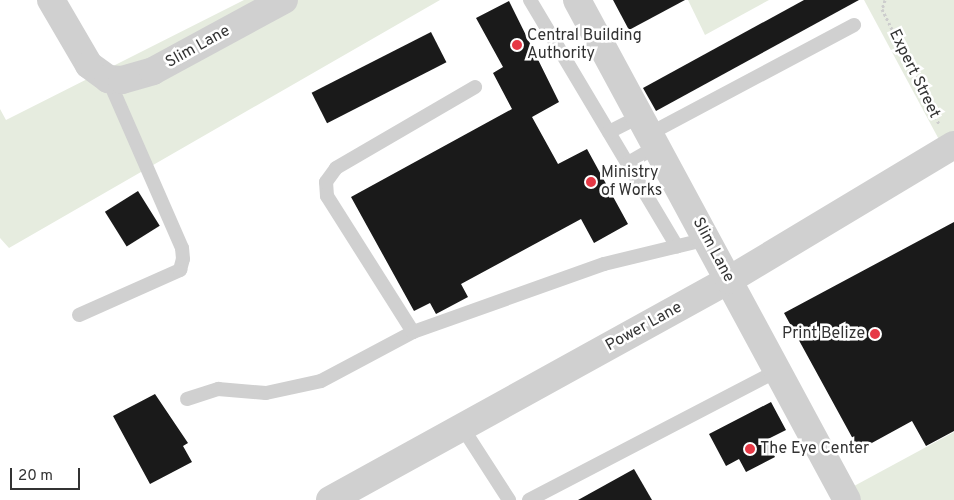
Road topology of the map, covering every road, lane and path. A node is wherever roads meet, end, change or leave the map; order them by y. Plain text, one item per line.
1 (51, 0) edge
2 (284, 0) edge
3 (530, 0) edge
4 (578, 0) edge
5 (885, 0) edge
6 (854, 25) dead end
7 (108, 79) junction
8 (475, 87) dead end
9 (609, 132) junction
10 (650, 132) junction
11 (952, 146) edge
12 (628, 163) junction
13 (707, 239) junction
14 (677, 246) junction
15 (729, 280) junction
16 (79, 315) dead end
17 (413, 332) junction
18 (777, 370) junction
19 (187, 399) dead end
20 (462, 427) junction
21 (330, 500) edge
22 (509, 500) edge
23 (528, 500) edge
24 (847, 500) edge

1 - 7 street
2 - 7 street, Slim Lane
3 - 9 lane
4 - 10 street, Slim Lane
5 - 11 path, Expert Street
6 - 10 lane
7 - 16 lane
8 - 17 lane
9 - 10 lane
9 - 12 lane
10 - 12 lane
10 - 13 street, Slim Lane
11 - 15 street, Power Lane
12 - 14 lane
13 - 14 lane
13 - 15 street, Slim Lane
14 - 17 lane
15 - 18 street, Slim Lane
15 - 20 street, Power Lane
17 - 19 lane
18 - 23 lane
18 - 24 street, Slim Lane
20 - 21 street, Power Lane
20 - 22 lane

